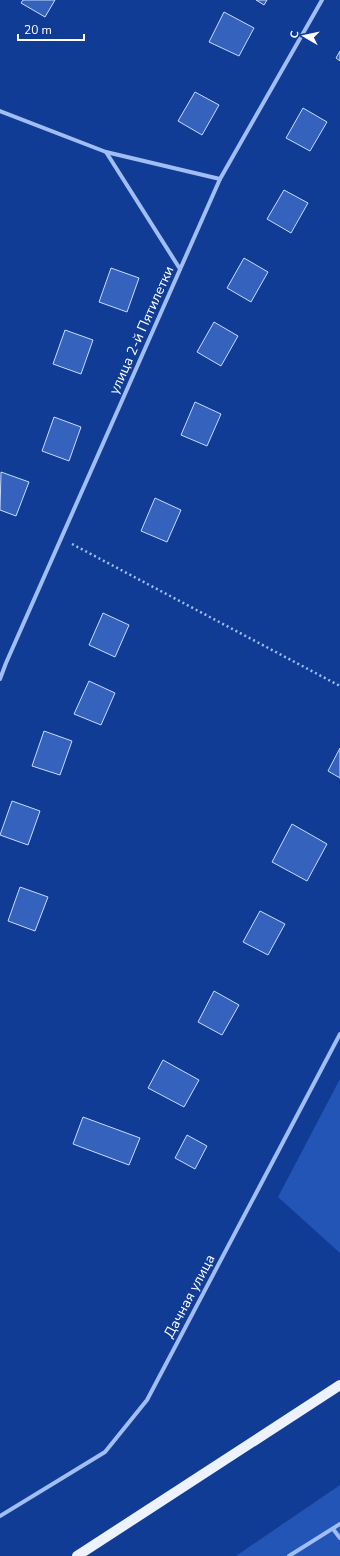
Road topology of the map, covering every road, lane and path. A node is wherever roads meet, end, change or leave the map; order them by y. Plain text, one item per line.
1 (322, 0) edge
2 (0, 111) edge
3 (106, 152) junction
4 (220, 179) junction
5 (180, 269) junction
6 (61, 538) junction
7 (0, 680) edge
8 (340, 686) edge
9 (340, 1034) edge
10 (340, 1385) edge
11 (0, 1516) edge
12 (340, 1524) edge
13 (333, 1529) junction
14 (340, 1538) edge
15 (77, 1556) edge
16 (290, 1556) edge

1 - 4 street, улица 2-й Пятилетки
2 - 3 street
3 - 4 street
3 - 5 street
4 - 5 street, улица 2-й Пятилетки
5 - 6 street, улица 2-й Пятилетки
6 - 7 street, улица 2-й Пятилетки
6 - 8 path
9 - 11 street, Дачная улица
10 - 15 main road
12 - 13 street
13 - 14 street
13 - 16 street

